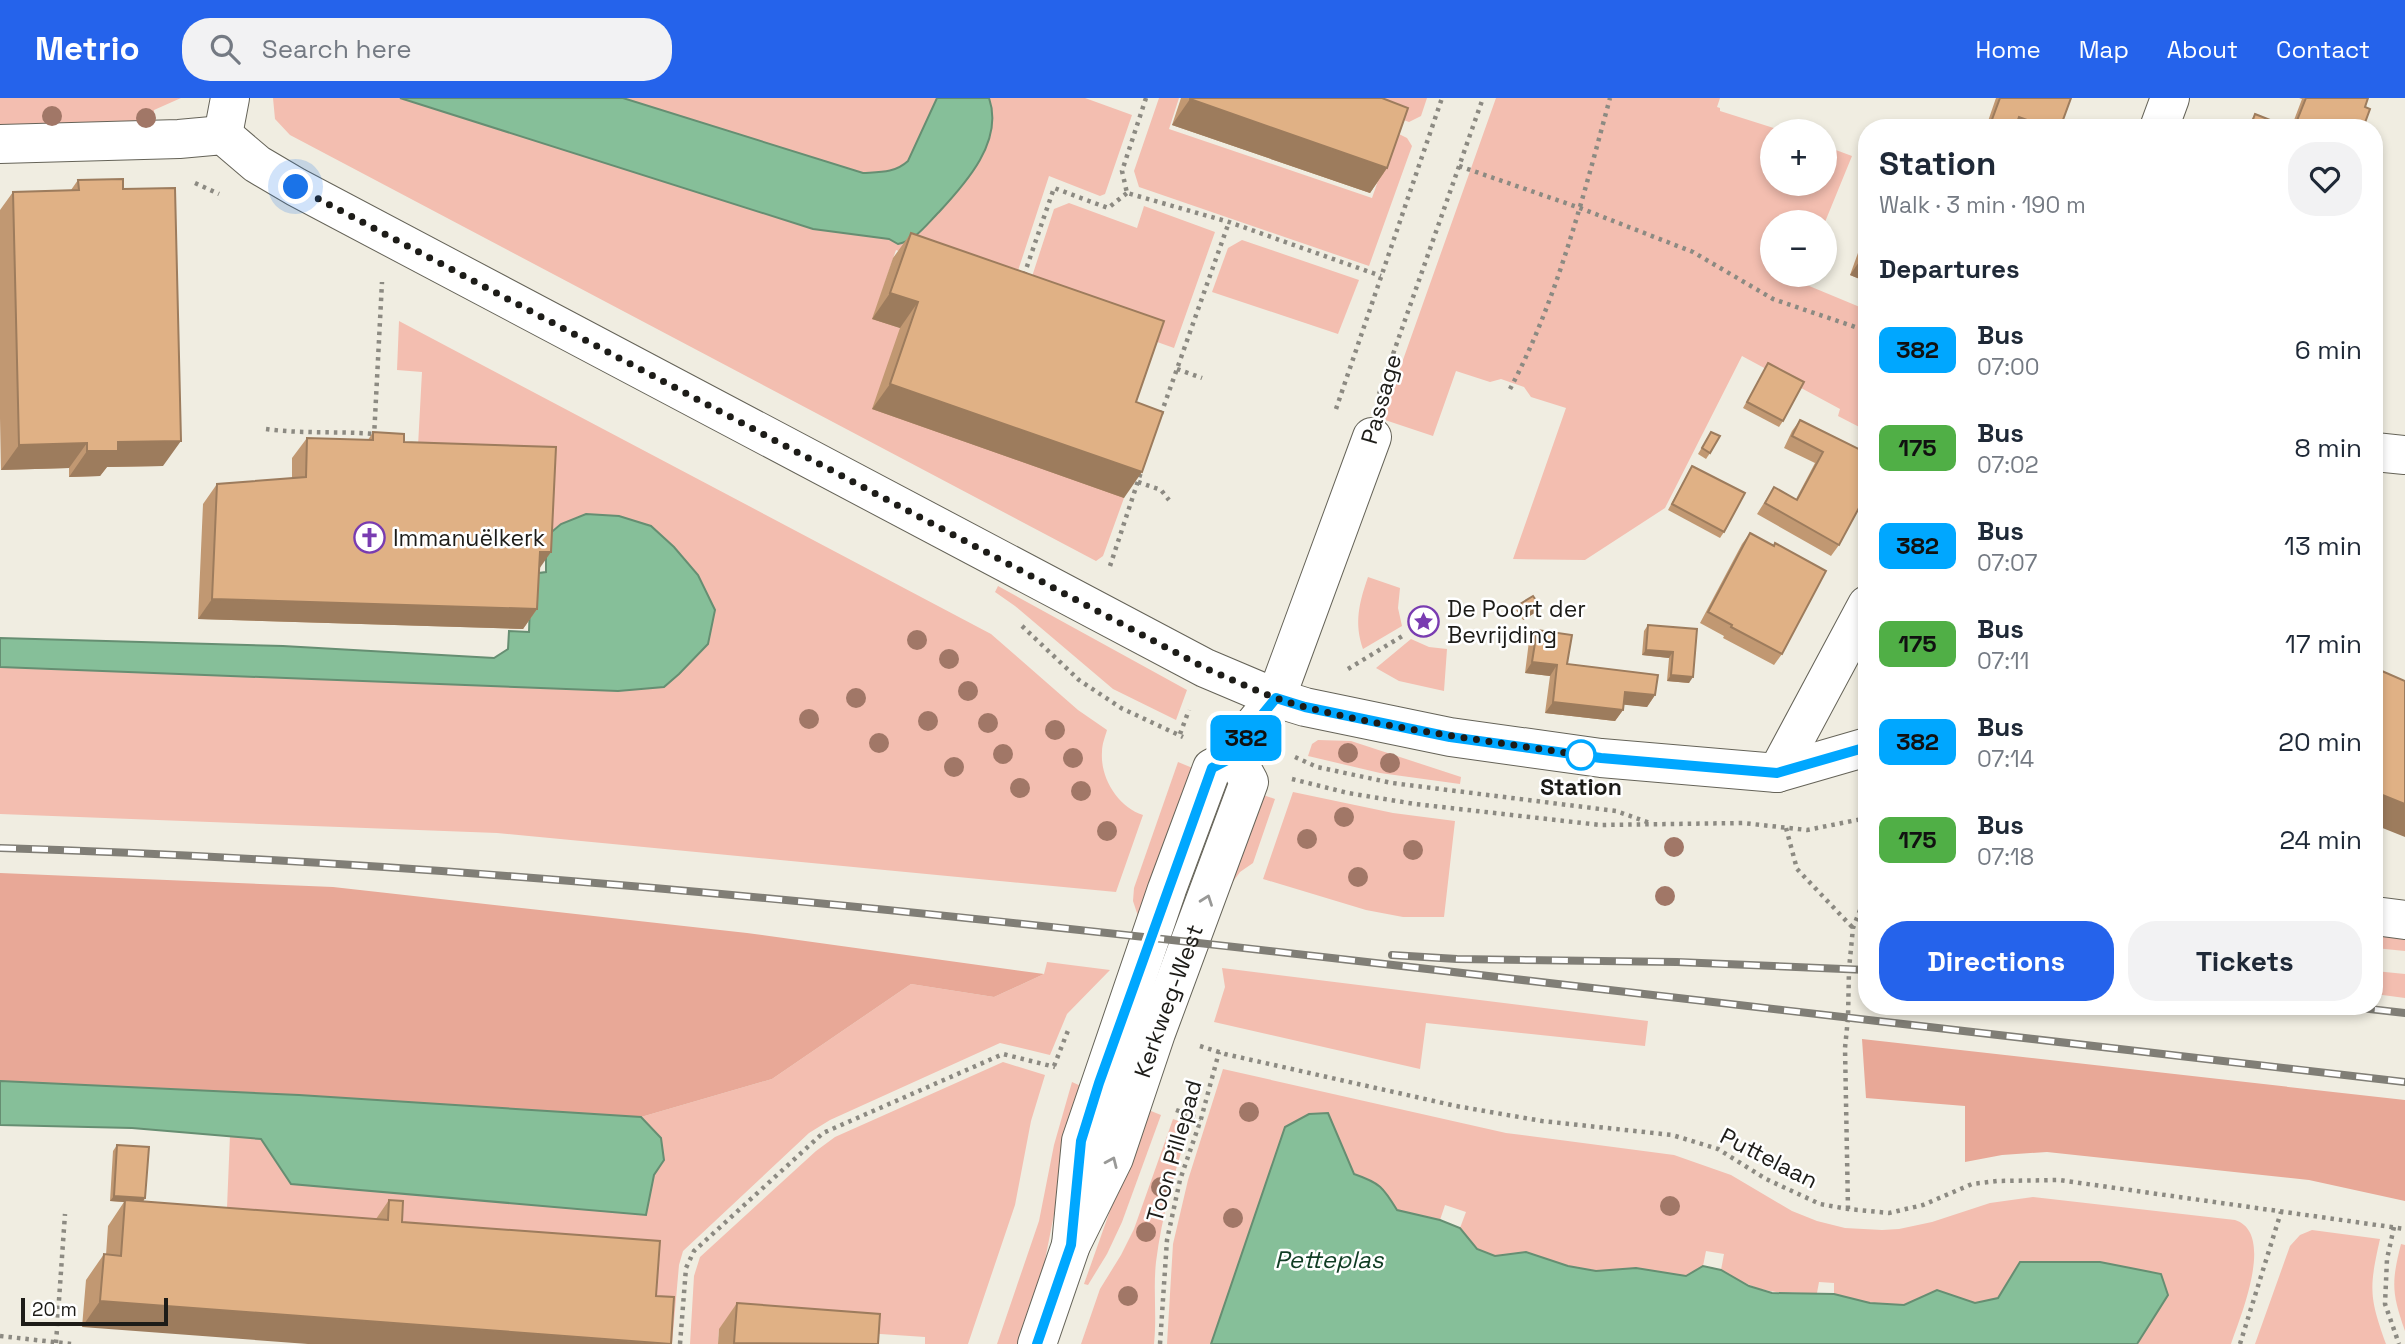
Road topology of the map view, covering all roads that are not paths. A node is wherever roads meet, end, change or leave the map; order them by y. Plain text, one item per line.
1 (230, 98) edge
2 (2170, 98) edge
3 (2162, 119) edge
4 (223, 135) junction
5 (0, 145) edge
6 (1372, 437) road end
7 (2383, 453) edge
8 (2405, 455) edge
9 (1858, 622) edge
10 (1276, 698) junction
11 (1858, 750) edge
12 (1235, 756) junction
13 (1777, 773) junction
14 (2383, 917) edge
15 (2405, 920) edge
16 (1071, 1245) junction
17 (1037, 1344) edge

1 - 4 street
2 - 3 street
4 - 5 street
4 - 10 street
6 - 10 street, Passage
7 - 8 street
9 - 13 street
10 - 12 street, Kerkweg-West
10 - 13 street
11 - 13 street
12 - 16 street, Kerkweg-West
16 -> 12 street, Kerkweg-West
14 - 15 street
16 - 17 street, Kerkweg-West

